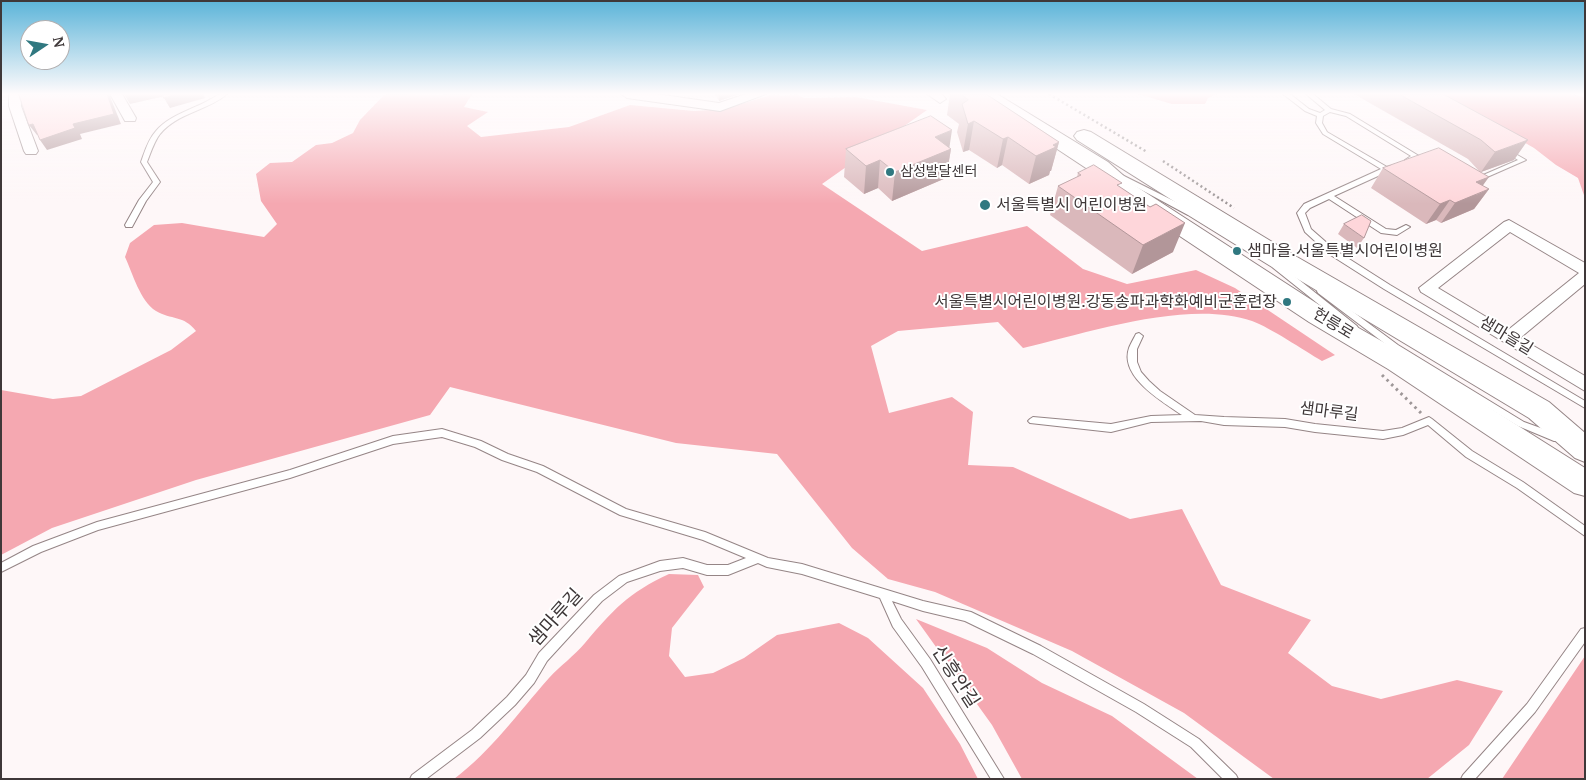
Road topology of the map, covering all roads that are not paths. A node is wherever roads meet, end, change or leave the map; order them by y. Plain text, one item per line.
1 (24, 130) edge
2 (160, 130) edge
3 (1047, 130) edge
4 (1063, 130) edge
5 (1323, 130) edge
6 (1374, 130) edge
7 (1498, 146) edge
8 (32, 151) dead end
9 (1416, 156) junction
10 (1424, 160) edge
11 (1401, 163) edge
12 (1106, 164) junction
13 (1469, 180) edge
14 (1329, 196) junction
15 (129, 225) dead end
16 (1406, 227) dead end
17 (1585, 270) edge
18 (1585, 276) edge
19 (1139, 336) dead end
20 (1508, 338) junction
21 (1585, 384) edge
22 (1585, 405) edge
23 (1192, 418) junction
24 (1033, 421) dead end
25 (1577, 451) edge
26 (1585, 484) edge
27 (1585, 532) edge
28 (758, 558) junction
29 (1, 568) edge
30 (883, 593) junction
31 (1585, 633) edge
32 (416, 779) edge
33 (998, 779) edge
34 (1232, 779) edge
35 (1467, 779) edge

1 - 8 street
2 - 15 lane
3 - 12 main road, 헌릉로
4 - 12 main road, 헌릉로
5 - 14 lane
6 - 9 lane
7 - 13 lane
9 - 10 lane
9 - 11 lane
12 - 25 main road, 헌릉로
12 - 25 main road, 헌릉로
14 - 16 lane
14 - 22 lane
17 - 20 street, 샘마을길
18 - 20 street
19 - 23 lane
20 - 21 street, 샘마을길
23 - 24 lane, 샘마루길
23 - 27 lane, 샘마루길
25 - 26 main road, 헌릉로
28 - 29 lane
28 - 30 lane
28 - 32 lane, 샘마루길
30 - 33 lane, 신흥안길
30 - 34 lane
31 - 35 lane

